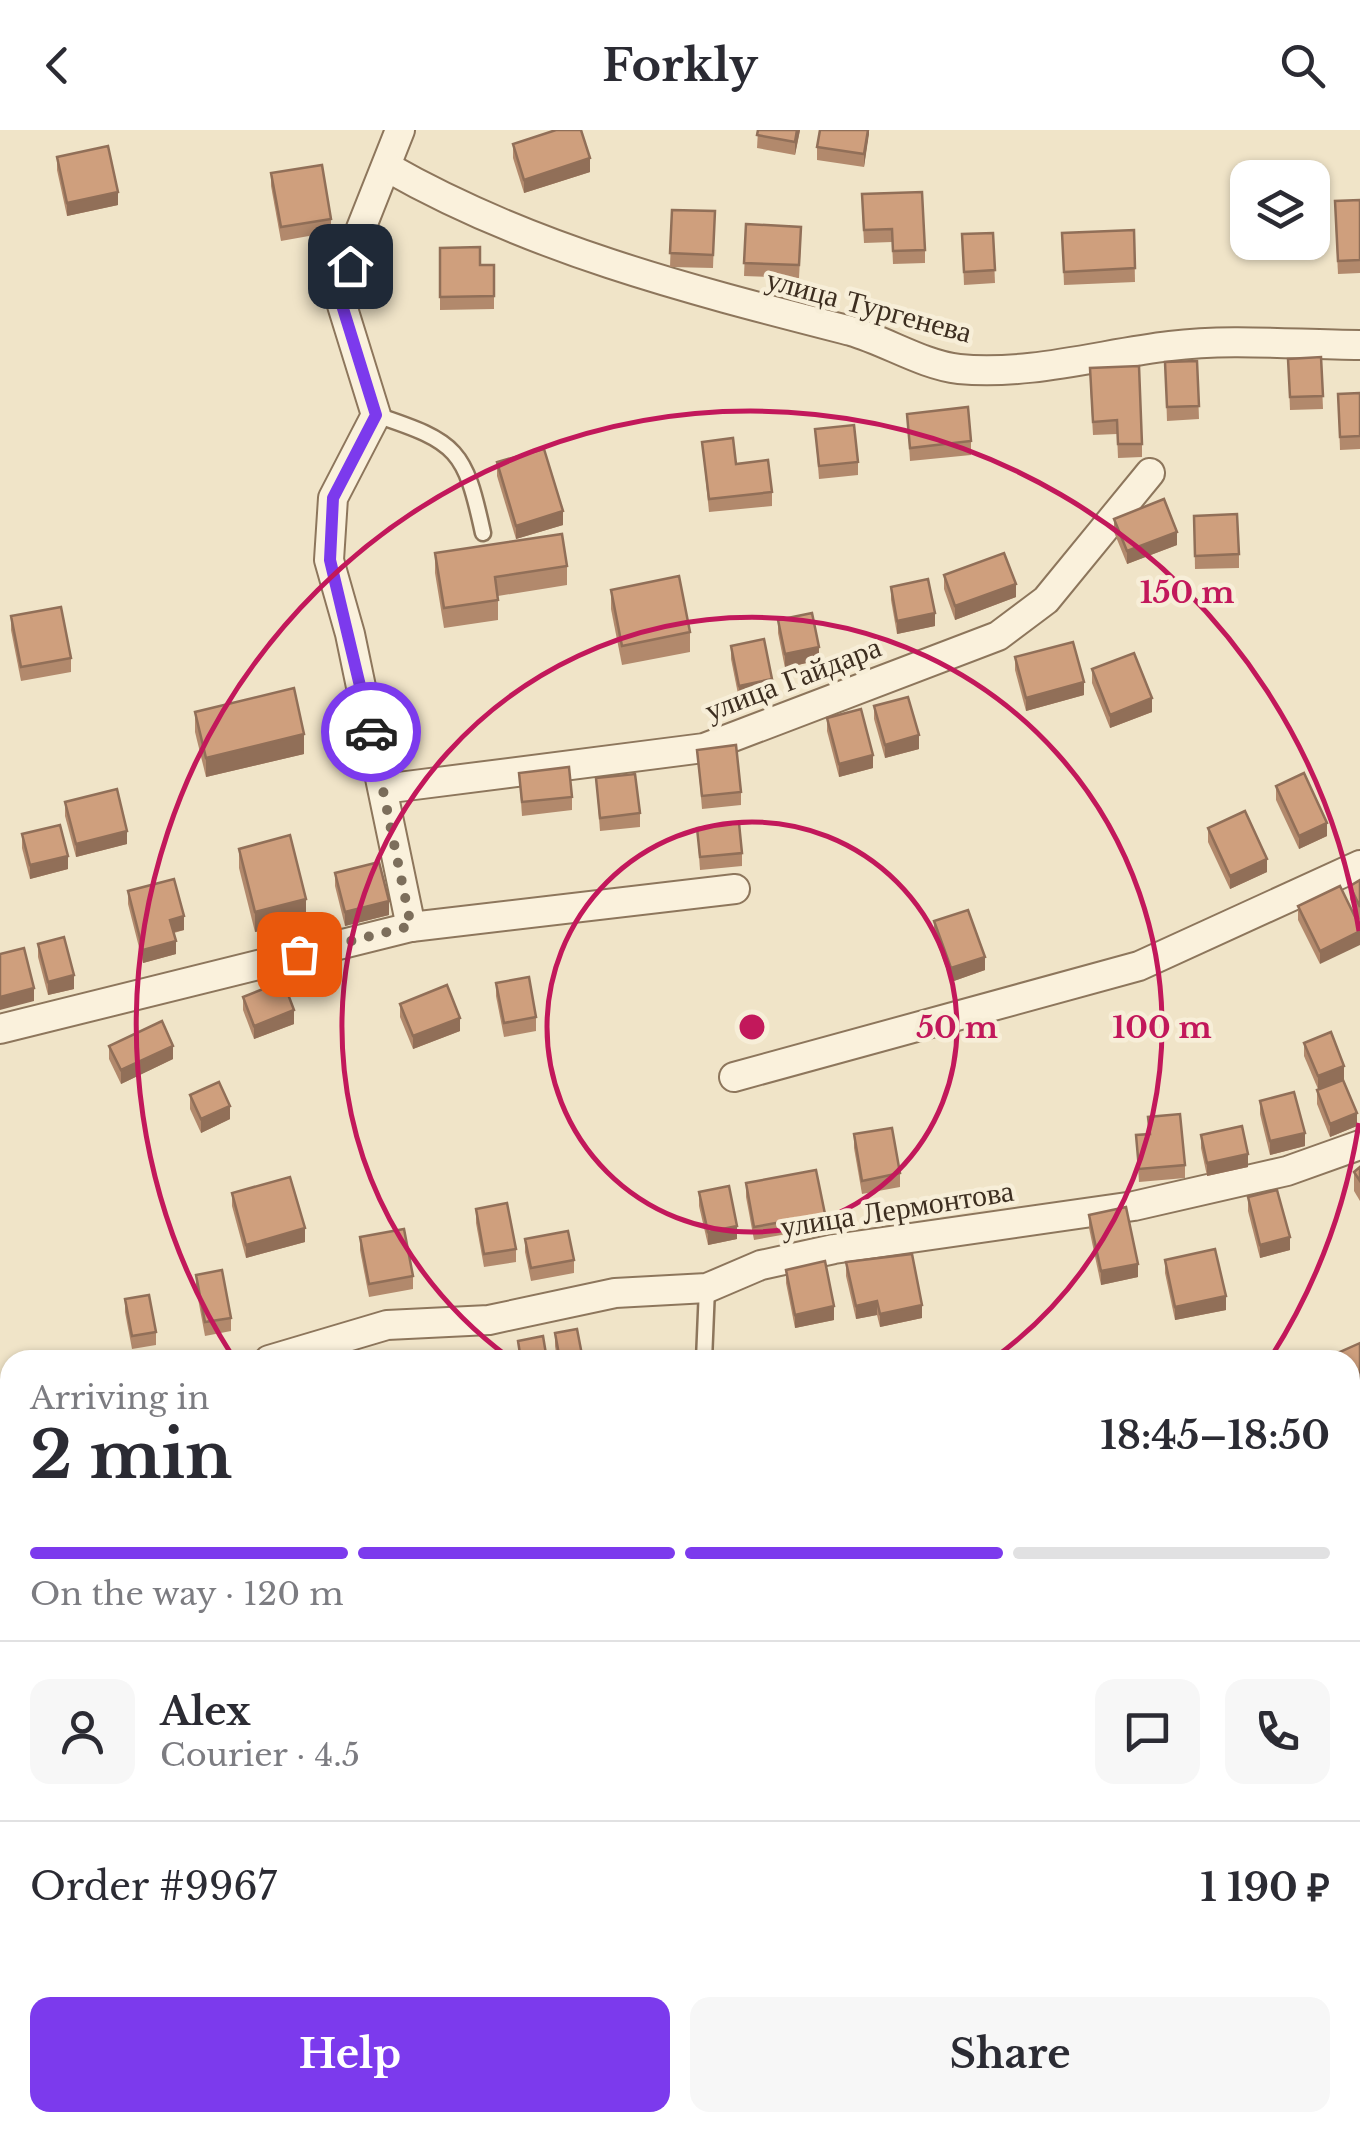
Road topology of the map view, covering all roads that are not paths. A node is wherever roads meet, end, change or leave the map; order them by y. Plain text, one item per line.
1 (400, 130) edge
2 (387, 167) junction
3 (1360, 345) edge
4 (376, 415) junction
5 (1150, 473) dead end
6 (484, 534) dead end
7 (383, 789) junction
8 (1360, 866) edge
9 (736, 889) dead end
10 (411, 926) junction
11 (0, 1029) edge
12 (734, 1077) dead end
13 (1360, 1145) edge
14 (707, 1288) junction
15 (302, 1350) edge
16 (704, 1350) edge

1 - 2 street
2 - 3 street, улица Тургенева
2 - 4 street
4 - 6 lane
4 - 7 street
5 - 7 street, улица Гайдара
7 - 10 street
8 - 12 street
9 - 10 street
10 - 11 street
13 - 14 street, улица Лермонтова
14 - 15 street, улица Лермонтова
14 - 16 lane

